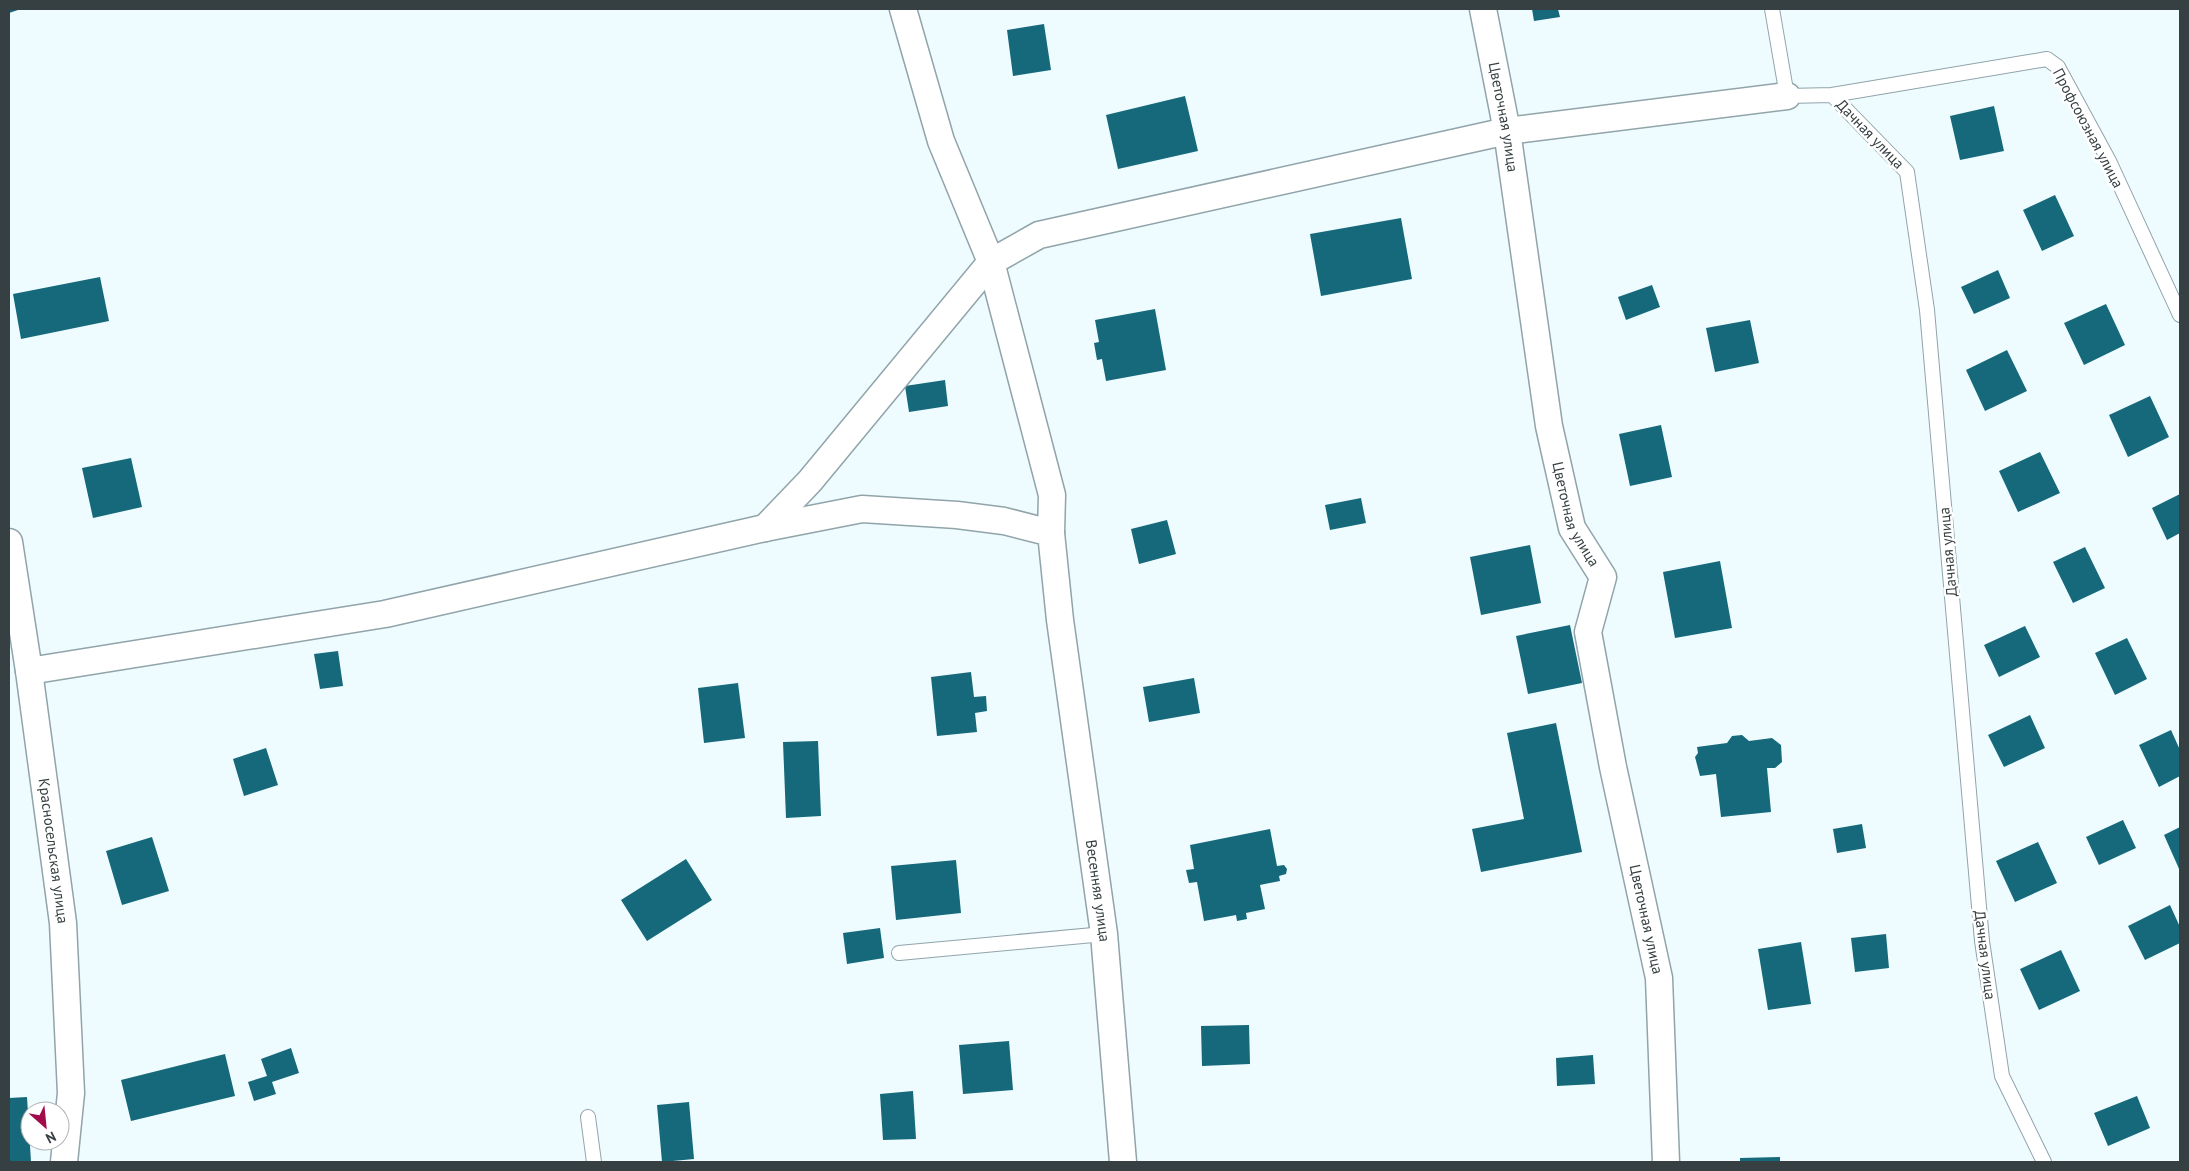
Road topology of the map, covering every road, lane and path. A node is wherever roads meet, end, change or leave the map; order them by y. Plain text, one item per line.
1 (903, 9) edge
2 (1484, 9) edge
3 (1772, 9) edge
4 (1832, 95) junction
5 (1787, 96) junction
6 (1507, 131) junction
7 (991, 262) junction
8 (2180, 316) edge
9 (765, 528) junction
10 (1051, 533) junction
11 (9, 542) edge
12 (30, 671) junction
13 (1104, 934) junction
14 (899, 952) dead end
15 (588, 1117) dead end
16 (64, 1162) edge
17 (594, 1162) edge
18 (1123, 1162) edge
19 (1666, 1162) edge
20 (2044, 1162) edge

1 - 7 street, Весенняя улица
2 - 6 street, Цветочная улица
3 - 5 lane
4 - 5 lane, Дачная улица
4 - 8 lane, Профсоюзная улица
4 - 20 lane, Дачная улица
5 - 6 street
6 - 7 street
6 - 19 street, Цветочная улица
7 - 9 street
7 - 10 street, Весенняя улица
9 - 10 street
9 - 12 street
10 - 13 street, Весенняя улица
11 - 12 street, Красносельская улица
12 - 16 street, Красносельская улица
13 - 14 lane
13 - 18 street, Весенняя улица
15 - 17 lane

